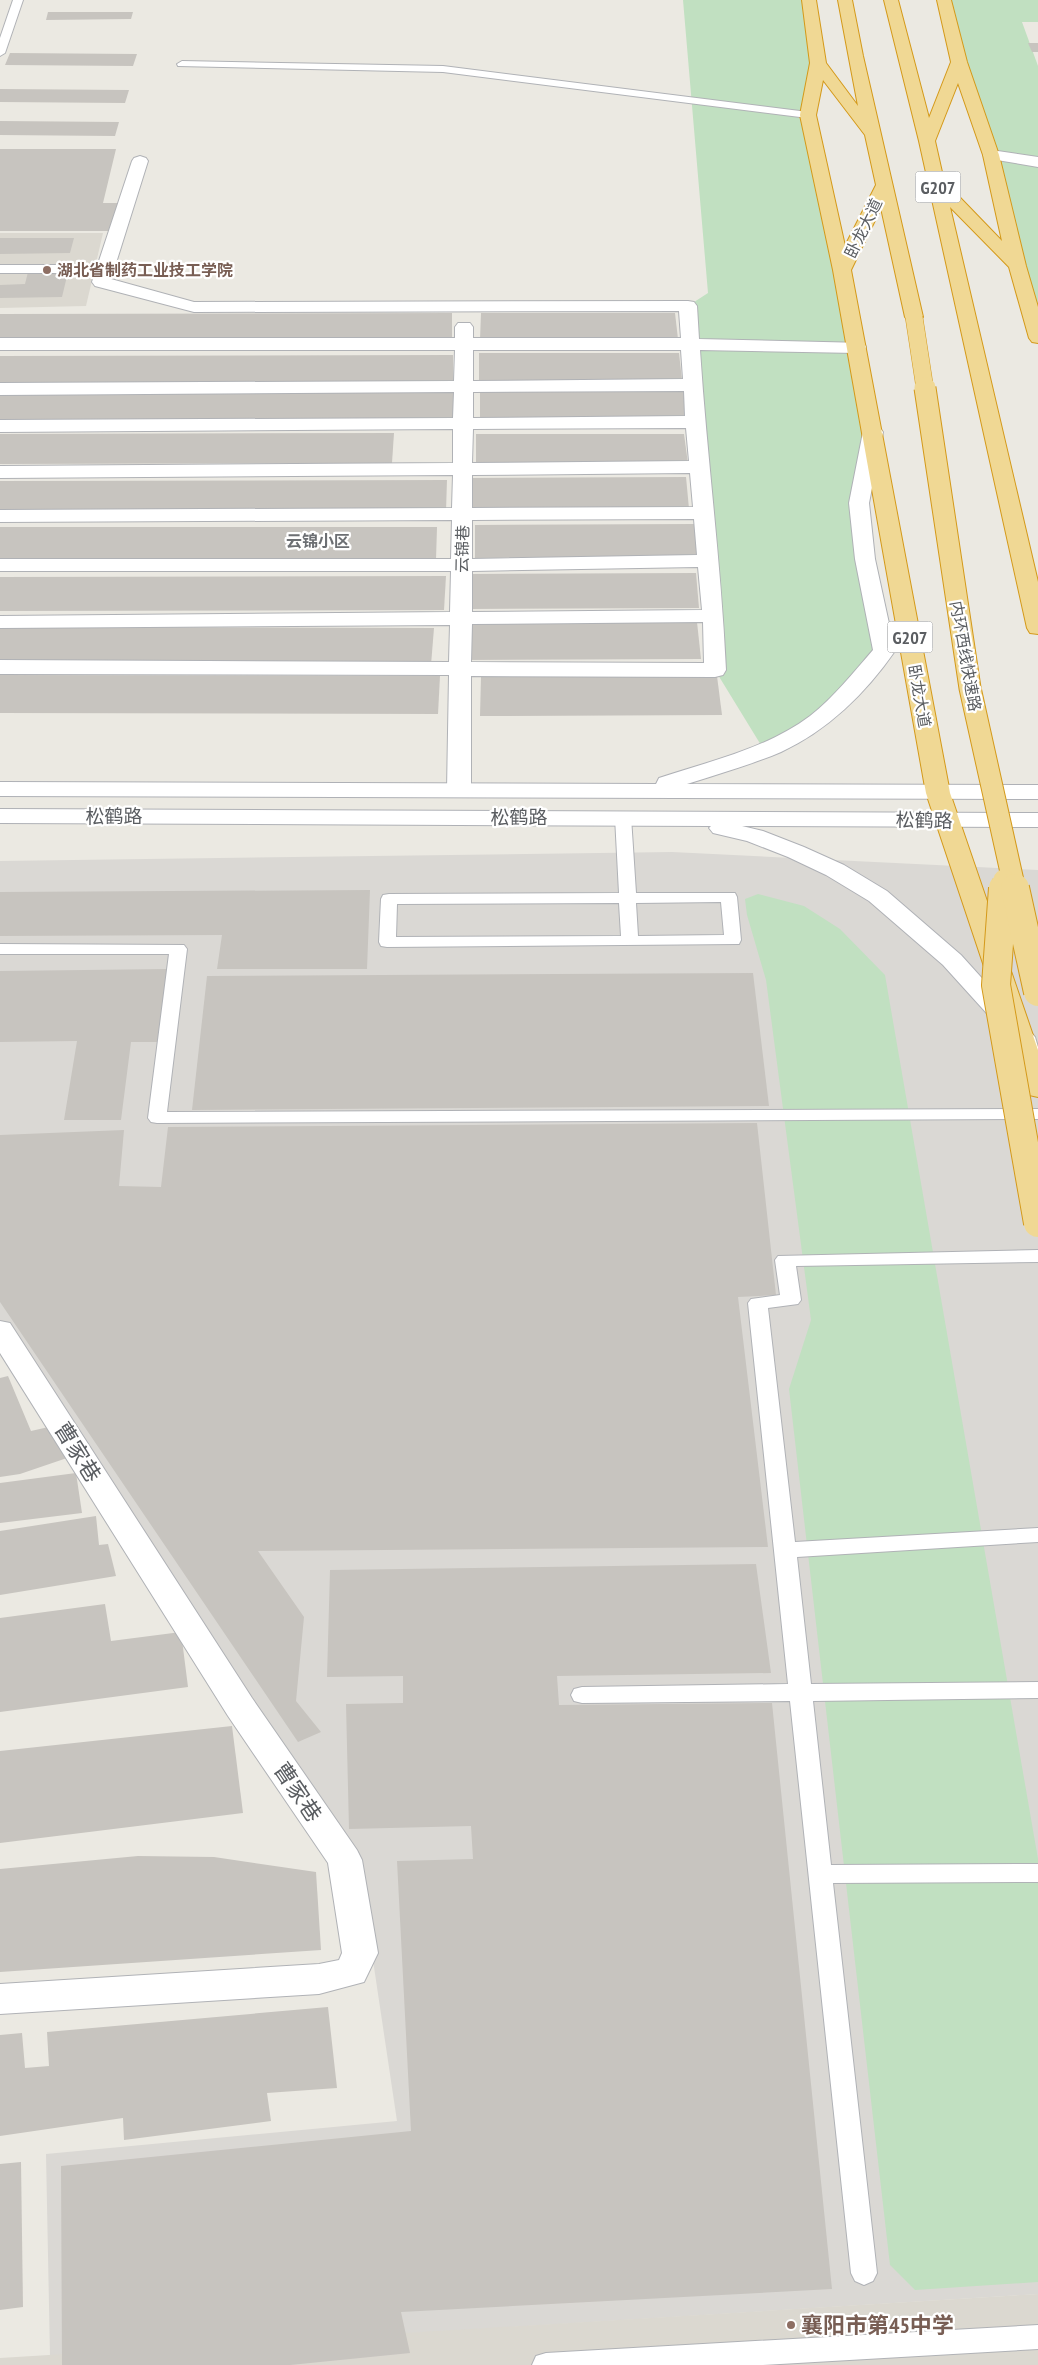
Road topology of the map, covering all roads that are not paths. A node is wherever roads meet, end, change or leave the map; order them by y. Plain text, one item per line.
1 (18, 0) edge
2 (810, 0) edge
3 (845, 0) edge
4 (891, 0) edge
5 (944, 0) edge
6 (0, 53) edge
7 (959, 62) junction
8 (818, 63) junction
9 (182, 64) dead end
10 (808, 115) junction
11 (876, 141) junction
12 (927, 141) junction
13 (991, 155) junction
14 (140, 161) dead end
15 (1038, 162) edge
16 (885, 183) junction
17 (937, 184) junction
18 (1018, 266) junction
19 (0, 269) edge
20 (60, 269) dead end
21 (842, 270) junction
22 (464, 308) junction
23 (914, 317) joint
24 (1038, 338) edge
25 (0, 344) edge
26 (691, 344) junction
27 (464, 345) junction
28 (857, 347) junction
29 (693, 385) junction
30 (464, 386) junction
31 (0, 389) edge
32 (695, 422) junction
33 (463, 424) junction
34 (0, 426) edge
35 (873, 432) junction
36 (700, 467) junction
37 (463, 470) junction
38 (0, 472) edge
39 (462, 513) junction
40 (704, 513) junction
41 (0, 516) edge
42 (708, 561) junction
43 (0, 565) edge
44 (462, 565) junction
45 (713, 616) junction
46 (461, 618) junction
47 (0, 622) edge
48 (1038, 628) edge
49 (0, 667) edge
50 (460, 668) junction
51 (970, 688) junction
52 (0, 789) edge
53 (459, 790) junction
54 (646, 790) junction
55 (1038, 792) edge
56 (938, 793) junction
57 (0, 816) edge
58 (623, 817) junction
59 (684, 818) junction
60 (1038, 820) edge
61 (946, 821) junction
62 (628, 898) junction
63 (630, 941) junction
64 (0, 949) edge
65 (1038, 992) edge
66 (1038, 1088) edge
67 (1038, 1114) edge
68 (1038, 1223) edge
69 (1038, 1256) edge
70 (0, 1330) edge
71 (1038, 1534) edge
72 (786, 1550) junction
73 (1038, 1690) edge
74 (802, 1693) junction
75 (582, 1695) dead end
76 (1038, 1873) edge
77 (822, 1874) junction
78 (0, 1998) edge
79 (864, 2272) dead end
80 (1038, 2337) edge
81 (546, 2365) edge

1 - 6 lane
2 - 8 highway
3 - 11 highway, 卧龙大道 / G207
4 - 12 highway, G207
5 - 7 highway
7 - 12 highway
7 - 13 highway
8 - 10 highway
8 - 11 highway
9 - 10 lane
10 - 21 highway
11 - 16 highway, 卧龙大道 / G207
12 - 17 highway, G207
13 - 15 street
13 - 18 highway
14 - 22 street
16 - 21 highway, 卧龙大道
16 - 23 highway, 卧龙大道 / G207
17 - 18 highway, G207
17 - 48 highway, G207
18 - 24 highway, G207
19 - 20 lane
21 - 28 highway, 卧龙大道 / G207
22 - 26 street
22 - 27 street, 云锦巷
23 - 51 highway, 内环西线快速路, bridge
25 - 27 street
26 - 27 street
26 - 28 street
26 - 29 street
27 - 30 street, 云锦巷
28 - 35 highway, 卧龙大道 / G207
29 - 30 street
29 - 32 street
30 - 31 street
30 - 33 street, 云锦巷
32 - 33 street
32 - 36 street
33 - 34 street
33 - 37 street, 云锦巷
35 - 54 street
35 - 56 highway, 卧龙大道 / G207
36 - 37 street
36 - 40 street
37 - 38 street
37 - 39 street, 云锦巷
39 - 40 street
39 - 41 street
39 - 44 street, 云锦巷
40 - 42 street
42 - 44 street
42 - 45 street
43 - 44 street
44 - 46 street, 云锦巷
45 - 46 street
45 - 50 street
46 - 47 street
46 - 50 street, 云锦巷
49 - 50 street
50 - 53 street, 云锦巷
51 - 65 highway, 内环西线快速路, bridge
51 - 68 highway, bridge
52 - 53 street, 松鹤路
53 - 54 street, 松鹤路
54 - 56 street, 松鹤路
55 - 56 street, 松鹤路
56 - 61 highway, 卧龙大道 / G207
57 - 58 street, 松鹤路
58 - 59 street, 松鹤路
58 - 62 lane
59 - 61 street, 松鹤路
59 - 66 street
60 - 61 street, 松鹤路
61 - 66 highway, 卧龙大道 / G207
62 - 63 lane
62 - 63 lane
62 - 63 lane
64 - 67 lane
69 - 72 lane
70 - 78 street, 曹家巷
71 - 72 lane
72 - 74 lane
73 - 74 lane
74 - 75 lane
74 - 77 lane
76 - 77 lane
77 - 79 lane
80 - 81 lane

